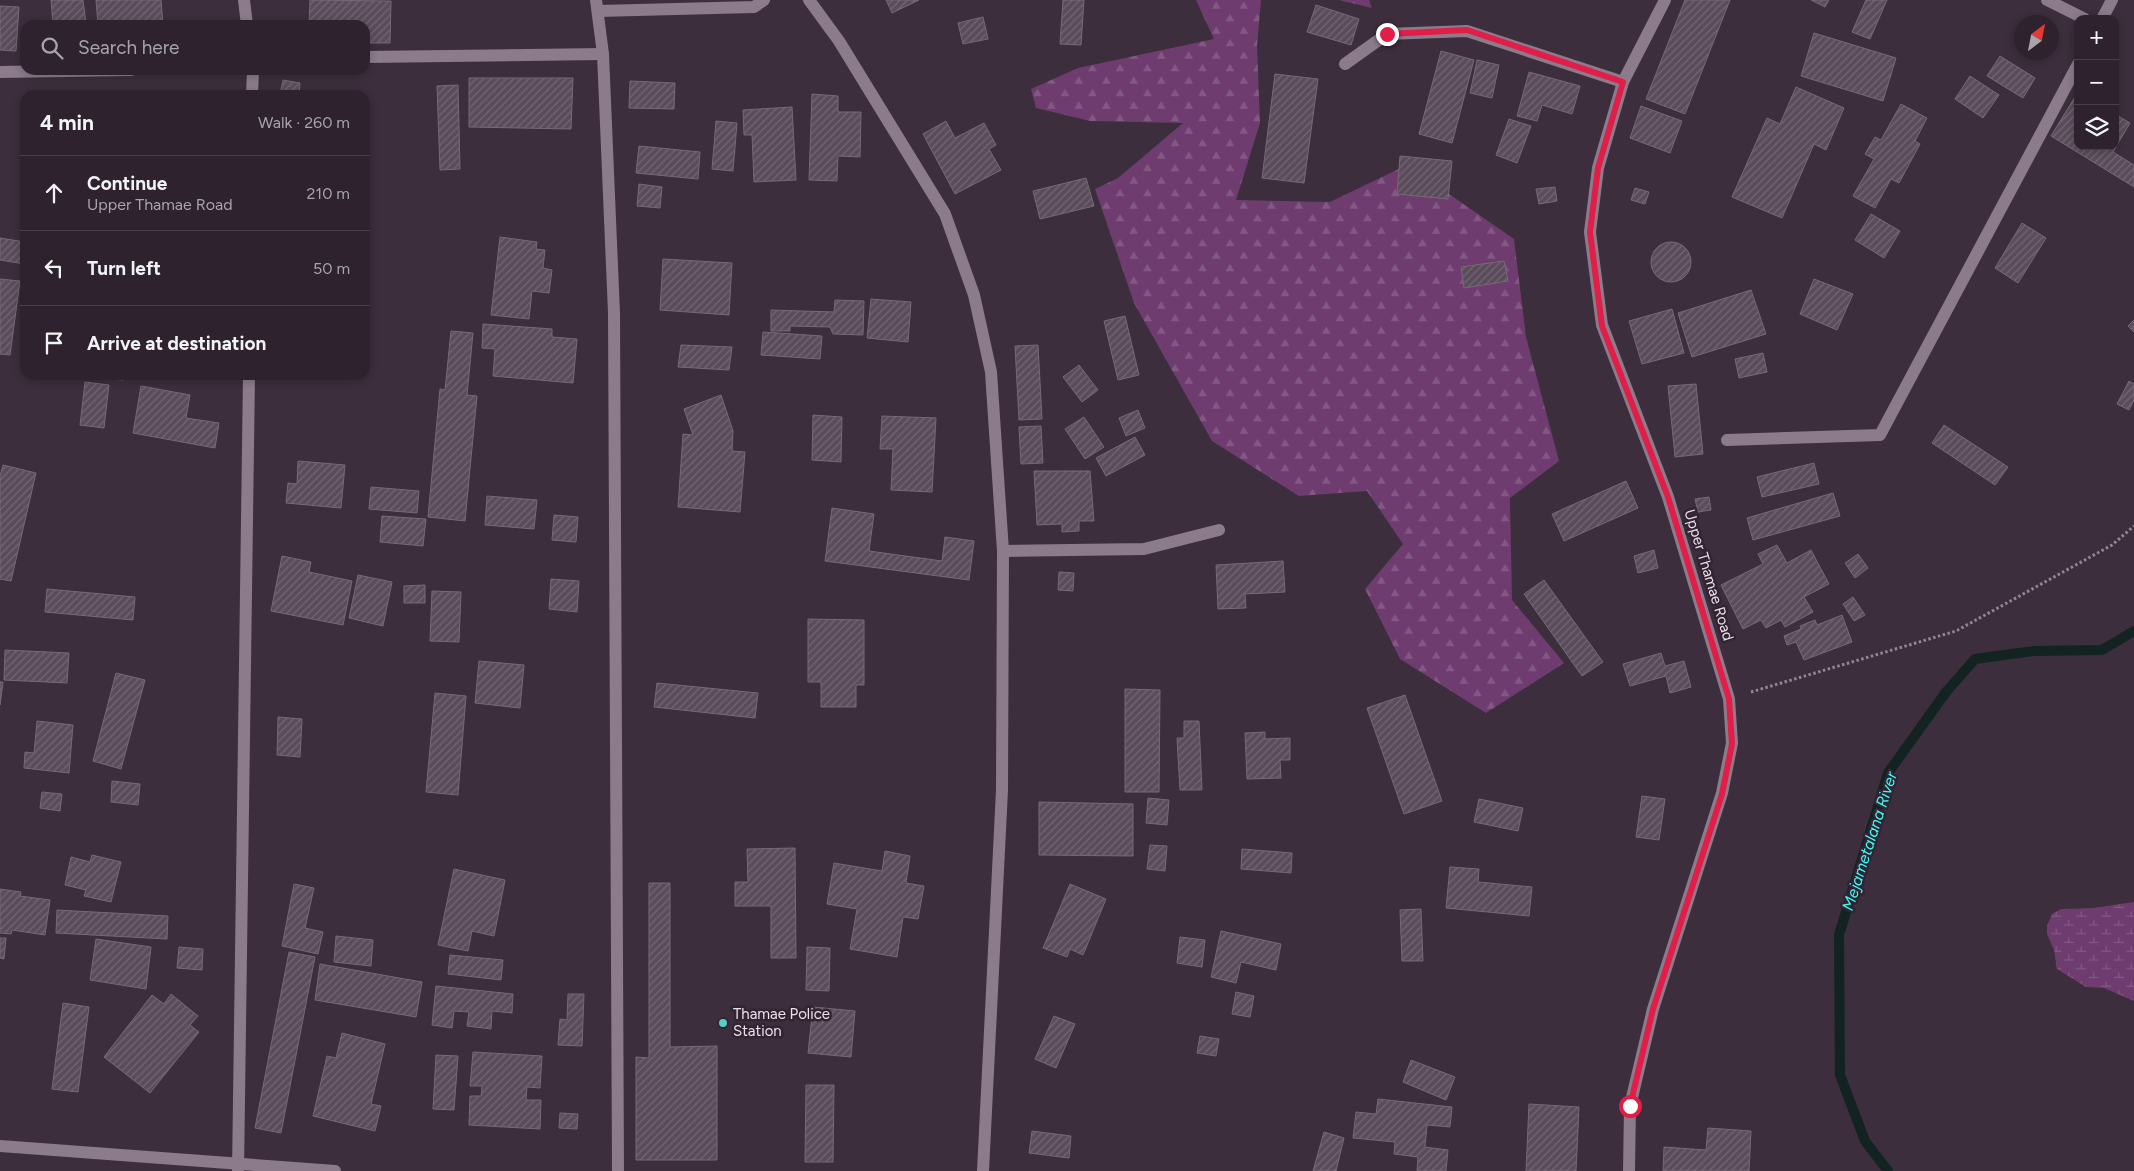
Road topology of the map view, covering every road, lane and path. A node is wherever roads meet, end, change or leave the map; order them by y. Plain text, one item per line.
1 (244, 0) edge
2 (764, 0) edge
3 (808, 0) edge
4 (1665, 0) edge
5 (2047, 0) edge
6 (2112, 0) edge
7 (597, 6) edge
8 (2077, 15) edge
9 (2104, 15) edge
10 (246, 20) edge
11 (603, 54) junction
12 (370, 57) edge
13 (1344, 64) dead end
14 (2074, 71) edge
15 (0, 72) edge
16 (20, 72) edge
17 (252, 75) edge
18 (1623, 82) junction
19 (252, 90) edge
20 (249, 380) edge
21 (1728, 440) dead end
22 (2134, 526) edge
23 (1219, 530) dead end
24 (1003, 550) junction
25 (1729, 699) junction
26 (0, 1146) edge
27 (238, 1168) edge
28 (335, 1171) edge
29 (618, 1171) edge
30 (987, 1171) edge
31 (1629, 1171) edge

1 - 10 street
2 - 7 street
3 - 24 street
4 - 18 street, Upper Thamae Road
5 - 8 street
6 - 9 street
7 - 11 street
11 - 12 street
11 - 29 street
13 - 18 street
14 - 21 street
15 - 16 street
17 - 19 street
18 - 25 street, Upper Thamae Road
20 - 27 street
22 - 25 path
23 - 24 street
24 - 30 street
25 - 31 street, Upper Thamae Road
26 - 27 street
27 - 28 street

